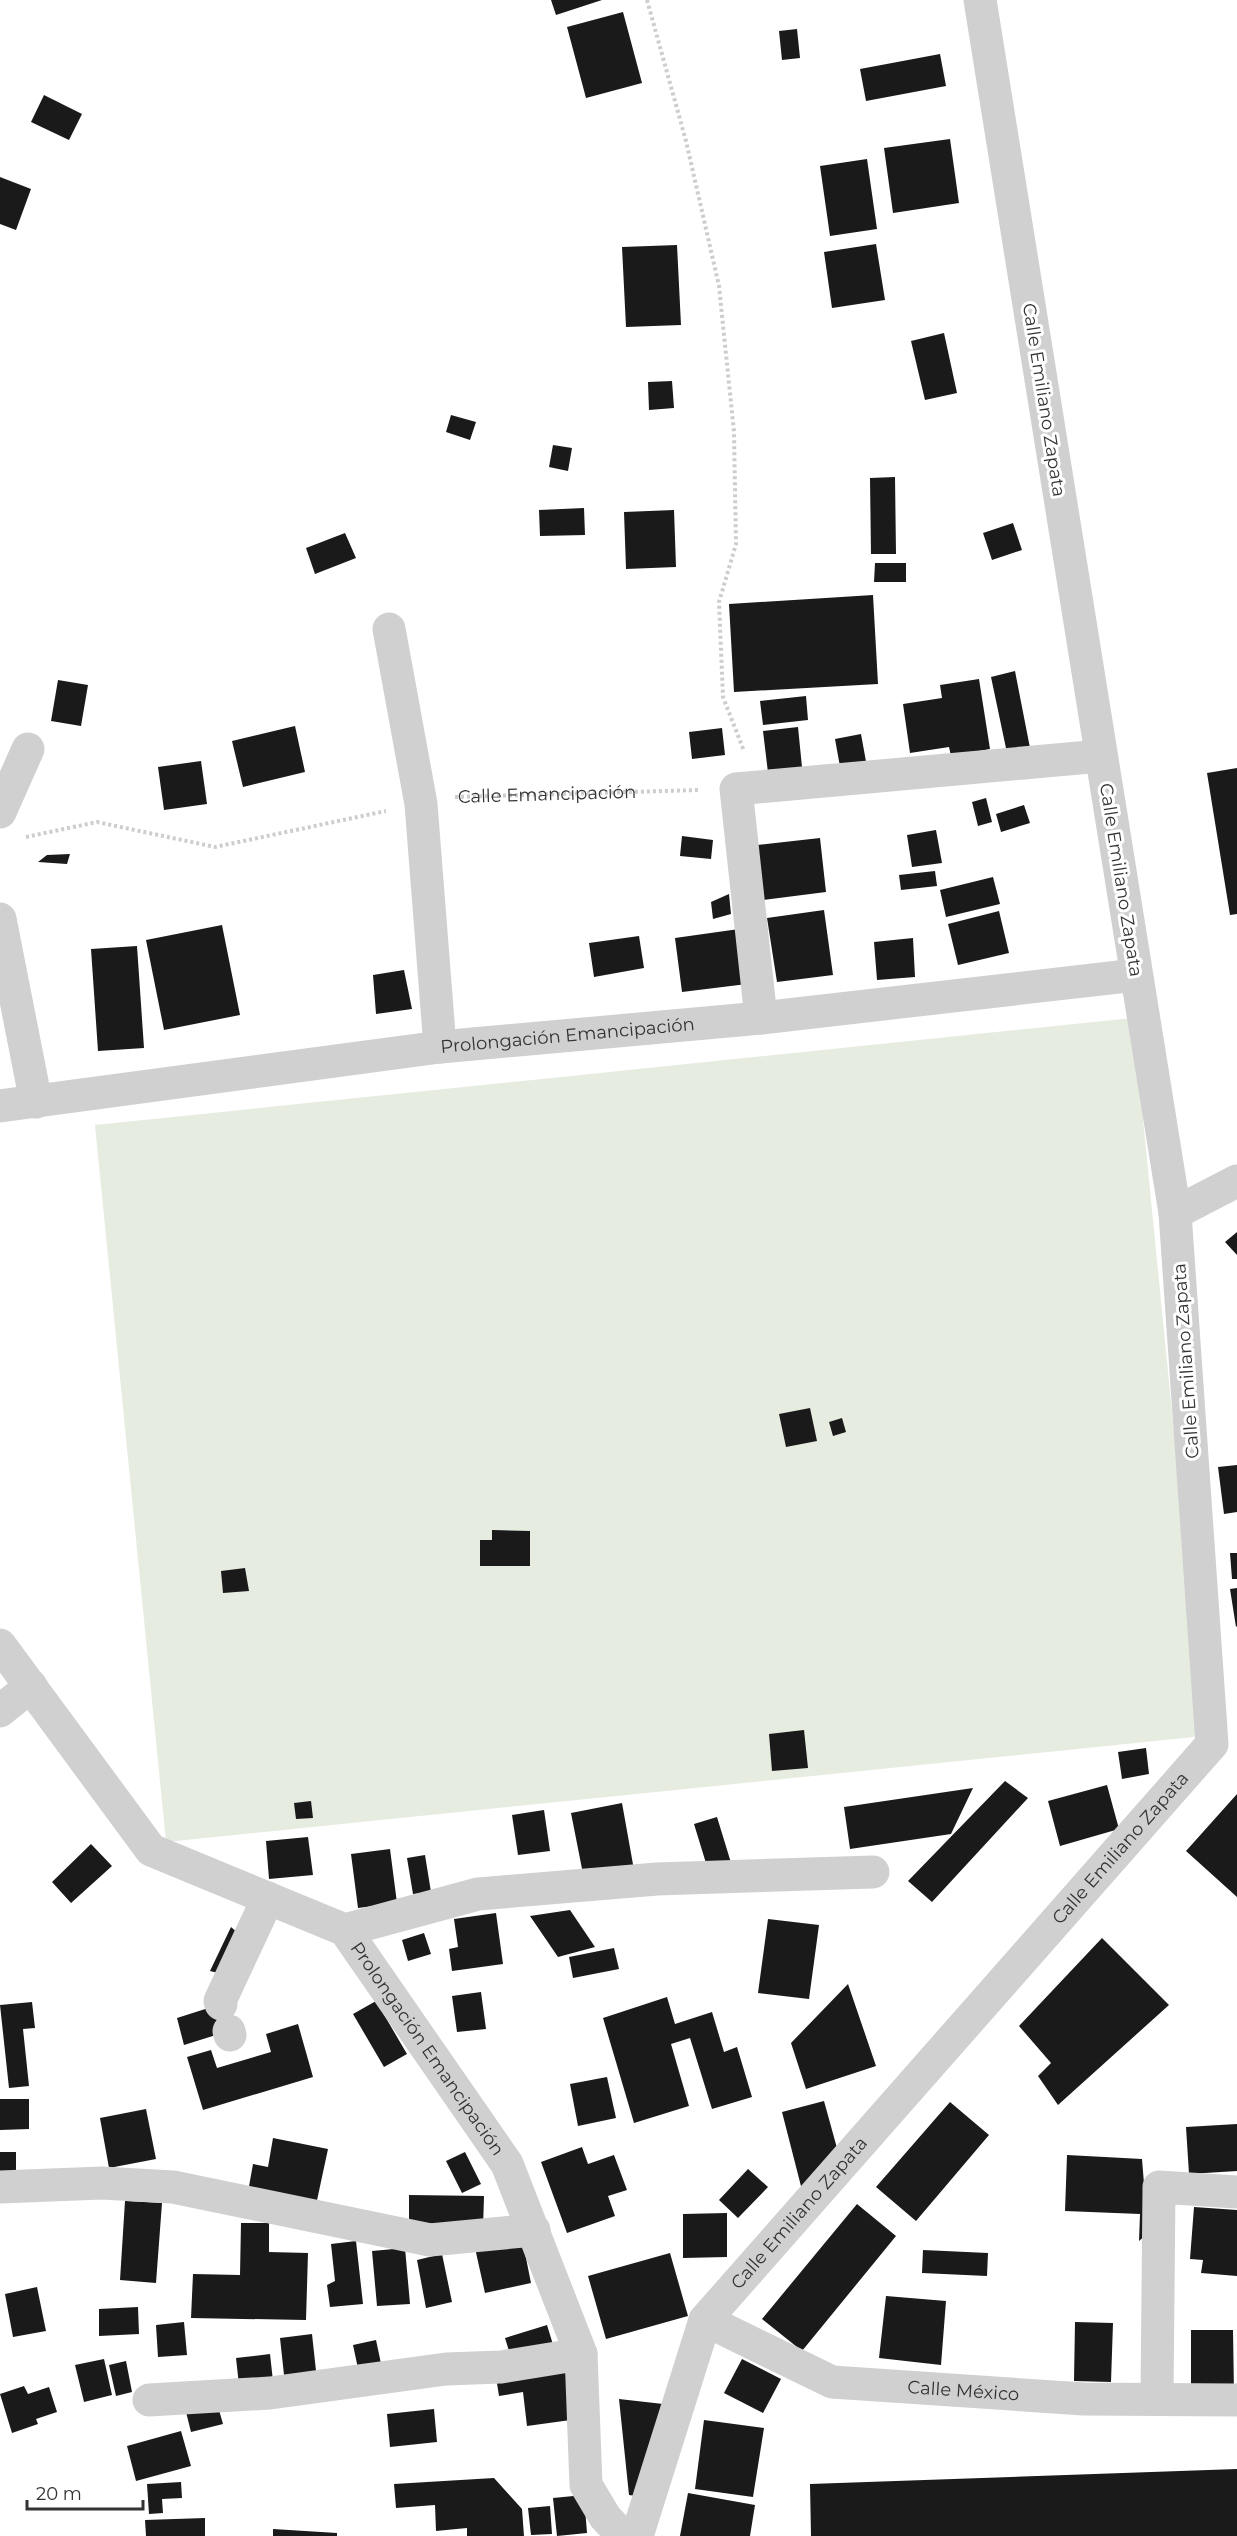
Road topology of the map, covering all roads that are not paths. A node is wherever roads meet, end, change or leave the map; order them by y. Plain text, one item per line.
1 (980, 0) edge
2 (389, 629) dead end
3 (28, 749) dead end
4 (1101, 756) junction
5 (0, 813) edge
6 (0, 920) edge
7 (1136, 975) junction
8 (761, 1018) junction
9 (440, 1047) junction
10 (36, 1102) junction
11 (0, 1106) edge
12 (1237, 1181) edge
13 (1175, 1213) junction
14 (0, 1645) edge
15 (31, 1686) junction
16 (0, 1711) edge
17 (873, 1872) dead end
18 (268, 1898) junction
19 (345, 1930) junction
20 (227, 2024) dead end
21 (0, 2187) edge
22 (1237, 2192) edge
23 (534, 2230) junction
24 (705, 2320) junction
25 (581, 2354) junction
26 (1157, 2398) junction
27 (149, 2400) dead end
28 (1237, 2400) edge
29 (622, 2536) edge
30 (637, 2536) edge

1 - 4 street, Calle Emiliano Zapata
2 - 9 street
3 - 5 street
4 - 7 street, Calle Emiliano Zapata
4 - 8 street
6 - 10 street
7 - 8 street, Prolongación Emancipación
7 - 13 street, Calle Emiliano Zapata
8 - 9 street, Prolongación Emancipación
9 - 10 street, Prolongación Emancipación
10 - 11 street, Prolongación Emancipación
12 - 13 street
13 - 24 street, Calle Emiliano Zapata
14 - 15 street, Prolongación Emancipación
15 - 16 street
15 - 18 street, Prolongación Emancipación
17 - 19 street
18 - 19 street, Prolongación Emancipación
18 - 20 street
19 - 23 street, Prolongación Emancipación
21 - 23 street
22 - 26 street
23 - 25 street, Prolongación Emancipación
24 - 26 street, Calle México
24 - 30 street, Calle Emiliano Zapata
25 - 27 street
25 - 29 street, Prolongación Emancipación
26 - 28 street, Calle México

